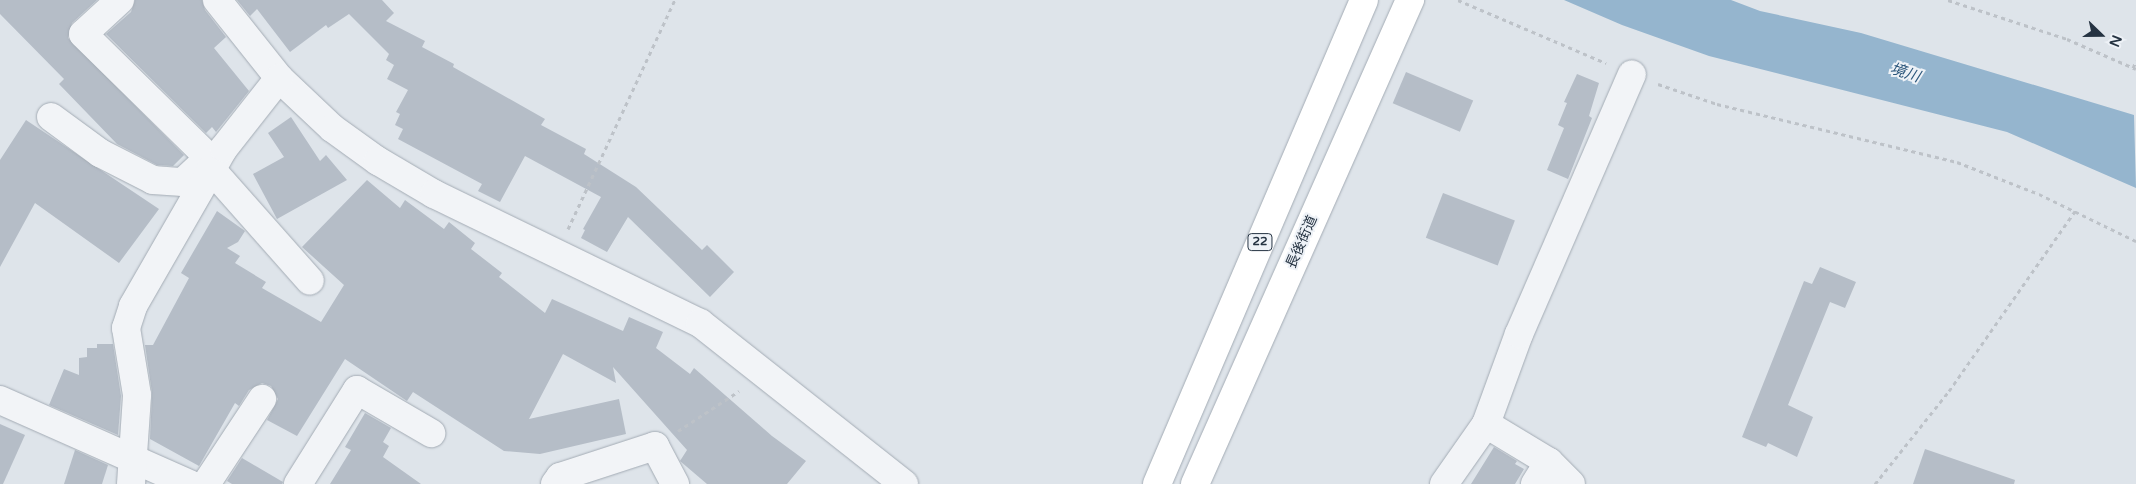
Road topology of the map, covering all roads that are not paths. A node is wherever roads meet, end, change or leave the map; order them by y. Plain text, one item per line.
1 (120, 0) edge
2 (217, 0) edge
3 (1364, 0) edge
4 (1410, 0) edge
5 (1632, 74) road end
6 (279, 78) junction
7 (51, 118) dead end
8 (215, 158) junction
9 (310, 281) dead end
10 (0, 400) edge
11 (262, 400) dead end
12 (1486, 424) junction
13 (431, 433) dead end
14 (132, 471) edge
15 (1542, 473) edge
16 (190, 484) edge
17 (206, 484) edge
18 (298, 484) edge
19 (555, 484) edge
20 (675, 484) edge
21 (904, 484) edge
22 (1157, 484) edge
23 (1195, 484) edge
24 (1444, 484) edge
25 (1571, 484) edge

1 - 8 street
2 - 6 street
3 - 22 main road, 22
4 - 23 main road, 長後街道
5 - 12 street
6 - 8 street
6 - 21 street
7 - 8 street
8 - 9 street
8 - 14 street
10 - 14 street
11 - 17 street
12 - 15 street
12 - 24 street
13 - 18 street
14 - 16 street
15 - 25 street
19 - 20 street

